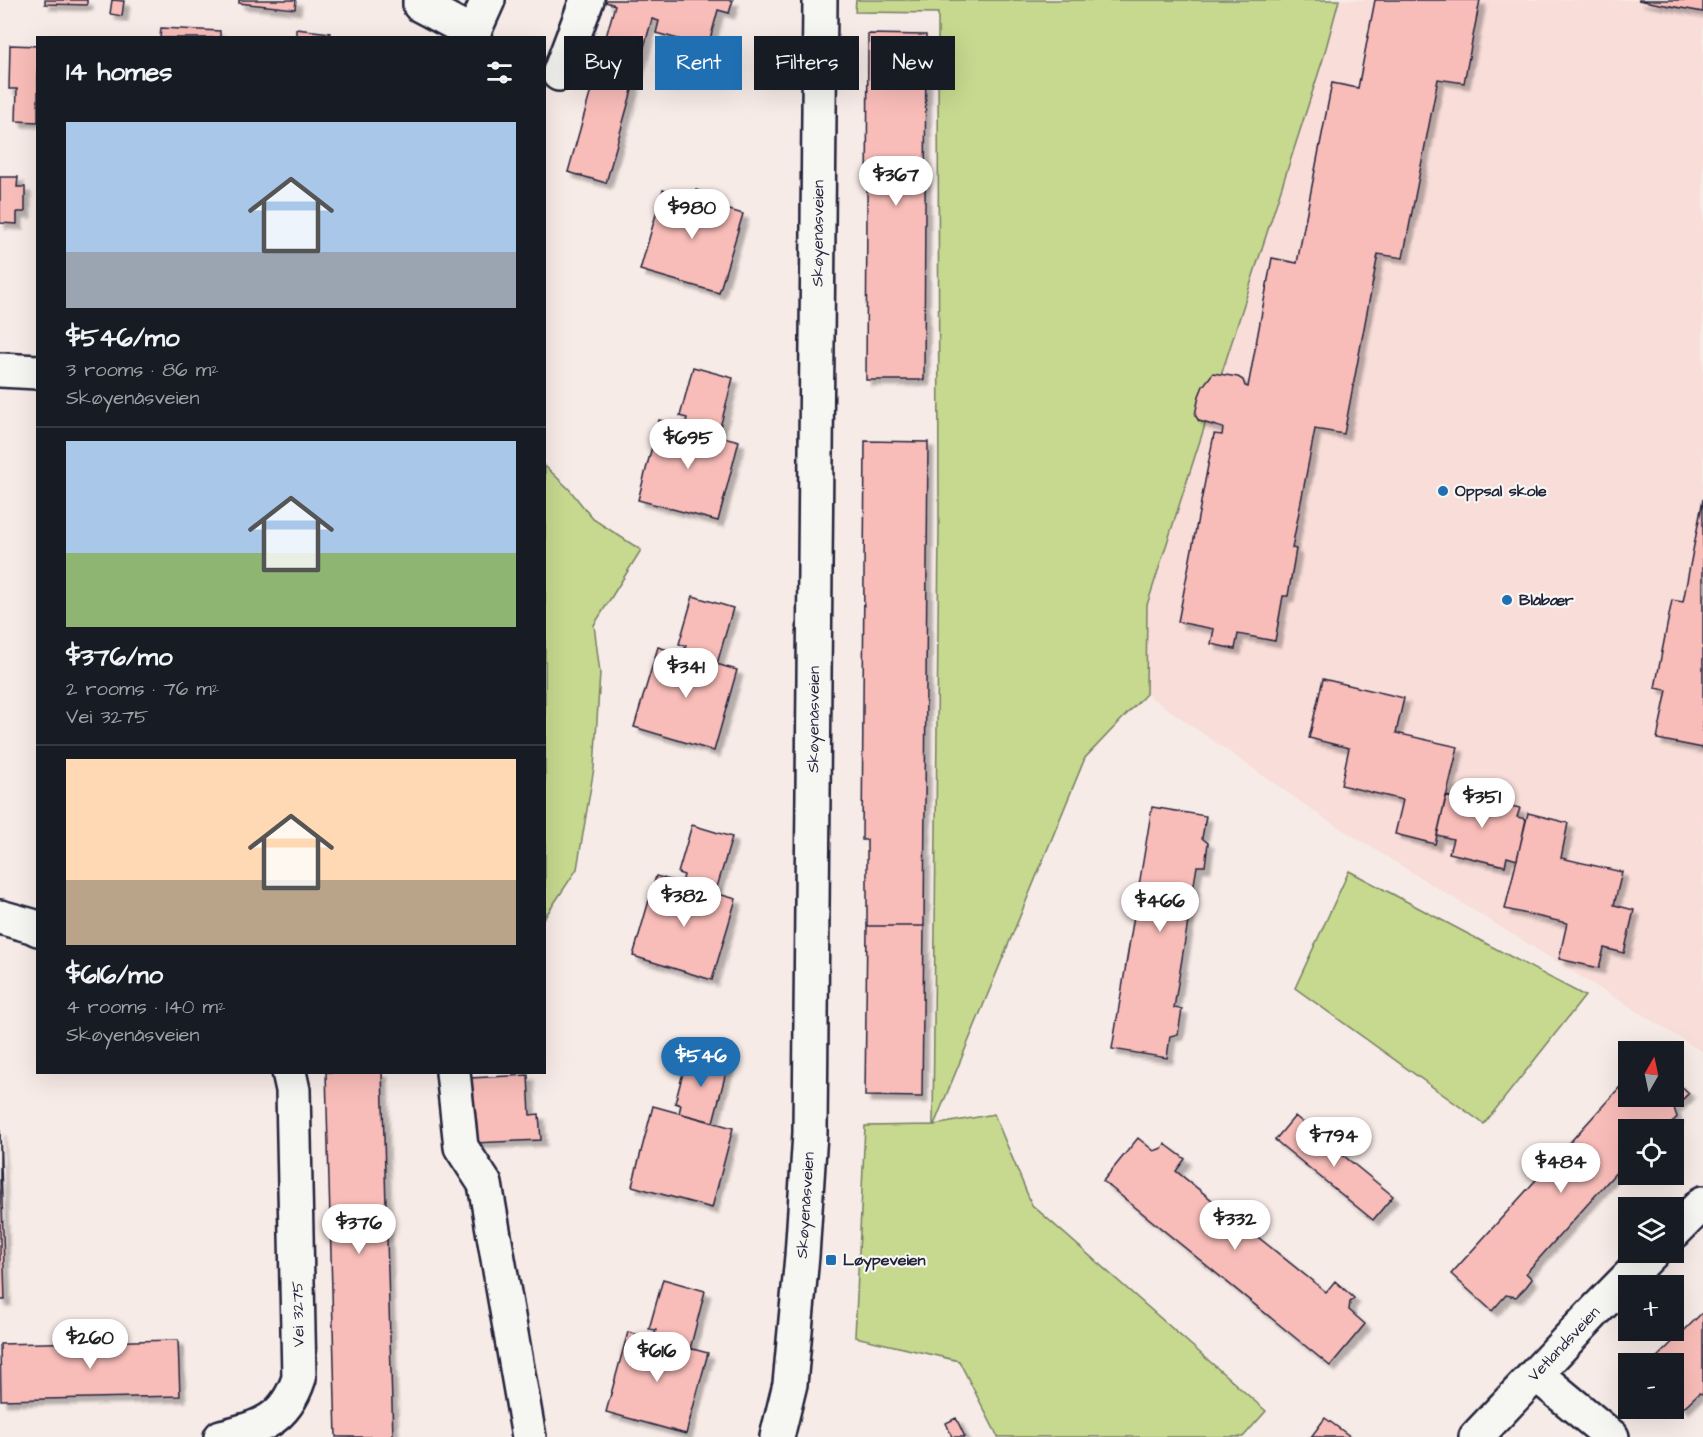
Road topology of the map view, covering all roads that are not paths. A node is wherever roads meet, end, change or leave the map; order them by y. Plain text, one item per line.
1 (420, 0) edge
2 (488, 0) edge
3 (587, 0) edge
4 (820, 0) edge
5 (472, 35) edge
6 (559, 74) dead end
7 (0, 370) edge
8 (36, 372) edge
9 (0, 917) edge
10 (36, 928) edge
11 (289, 1074) edge
12 (453, 1074) edge
13 (1703, 1203) edge
14 (1684, 1222) edge
15 (1642, 1263) edge
16 (1536, 1374) junction
17 (221, 1437) edge
18 (529, 1437) edge
19 (777, 1437) edge
20 (1476, 1437) edge
21 (1612, 1437) edge

1 - 5 street
2 - 5 street
3 - 6 street
4 - 19 street, Skøyenåsveien
7 - 8 street
9 - 10 street
11 - 17 street, Vei 3275
12 - 18 street
13 - 14 street
15 - 16 street, Vetlandsveien
16 - 20 street, Vetlandsveien
16 - 21 street

